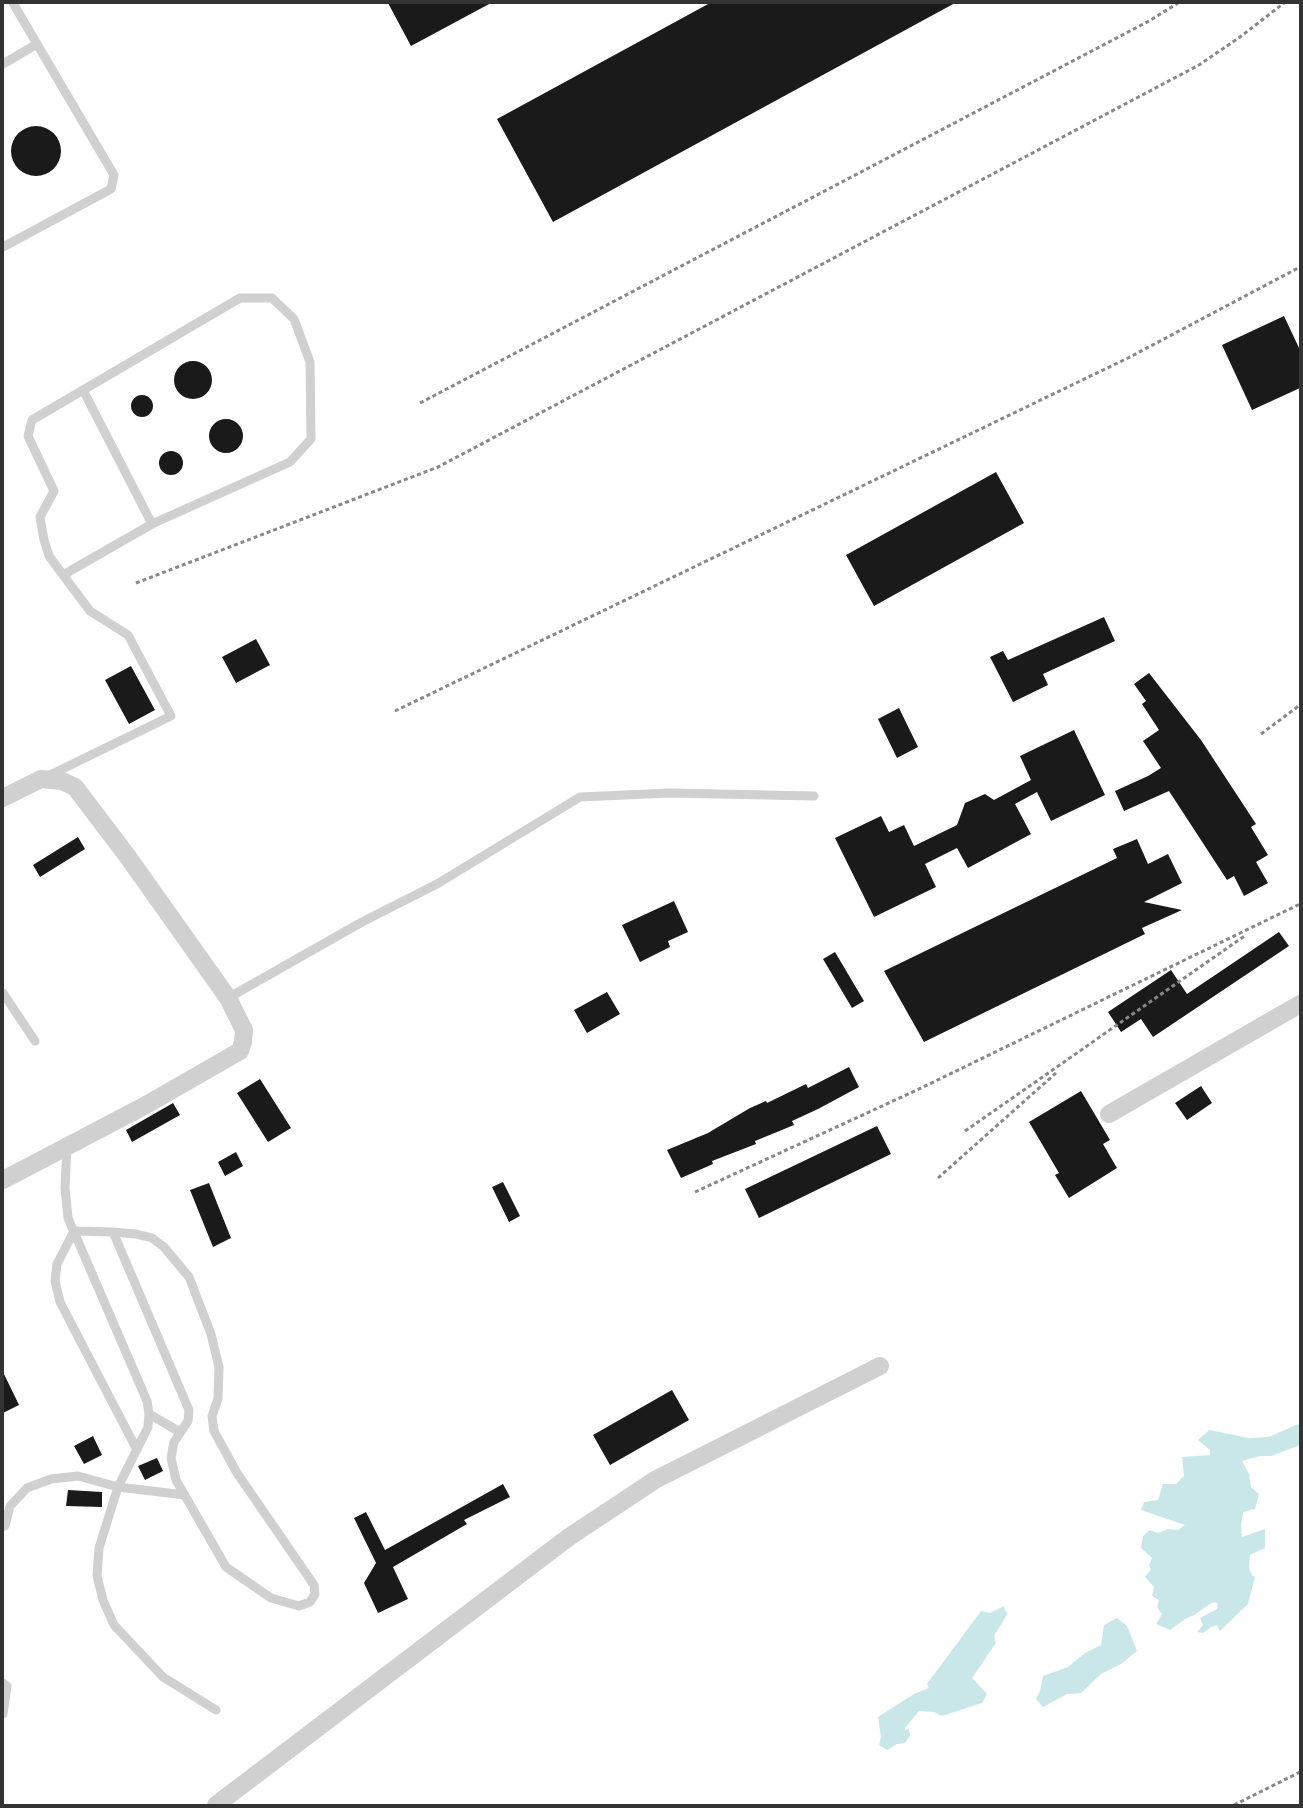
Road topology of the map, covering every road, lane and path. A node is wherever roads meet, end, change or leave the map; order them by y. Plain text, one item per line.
1 (13, 3) edge
2 (37, 44) junction
3 (3, 64) edge
4 (3, 247) edge
5 (83, 390) junction
6 (152, 524) junction
7 (63, 575) junction
8 (41, 779) junction
9 (814, 796) dead end
10 (3, 798) edge
11 (3, 993) edge
12 (228, 998) junction
13 (1300, 1004) edge
14 (35, 1040) dead end
15 (1109, 1114) dead end
16 (66, 1146) junction
17 (3, 1180) edge
18 (74, 1231) junction
19 (113, 1232) junction
20 (880, 1366) dead end
21 (149, 1414) junction
22 (180, 1432) junction
23 (137, 1450) junction
24 (118, 1487) junction
25 (185, 1495) junction
26 (5, 1526) dead end
27 (3, 1683) edge
28 (216, 1710) dead end
29 (3, 1714) edge
30 (216, 1805) edge

1 - 2 lane
2 - 3 lane
2 - 4 lane
5 - 6 lane
5 - 6 lane
5 - 7 lane
6 - 7 lane
7 - 8 lane
8 - 10 street
8 - 12 street
9 - 12 lane
11 - 14 lane
12 - 16 street
13 - 15 street
16 - 17 street
16 - 18 lane
18 - 19 lane
18 - 21 lane
18 - 23 lane
19 - 22 lane
19 - 25 lane
20 - 30 street
21 - 22 lane
21 - 23 lane
22 - 25 lane
23 - 24 lane
24 - 25 lane
24 - 26 lane
24 - 28 lane
27 - 29 lane

